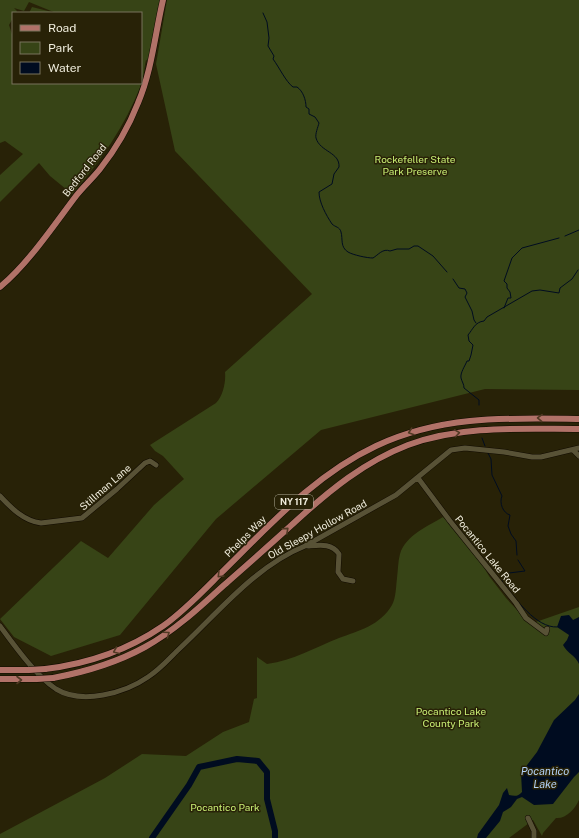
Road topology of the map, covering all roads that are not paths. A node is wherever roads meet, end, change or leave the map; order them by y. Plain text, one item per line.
1 (163, 0) edge
2 (0, 287) edge
3 (579, 419) edge
4 (579, 429) edge
5 (576, 449) edge
6 (579, 456) edge
7 (156, 465) dead end
8 (418, 478) junction
9 (0, 496) edge
10 (305, 546) junction
11 (353, 581) dead end
12 (0, 626) edge
13 (547, 629) dead end
14 (0, 670) edge
15 (0, 679) edge
16 (528, 818) dead end
17 (534, 838) edge

1 - 2 main road, Bedford Road
3 -> 14 main road, Phelps Way / NY 117, bridge
15 -> 4 main road, NY 117, bridge
5 - 6 street
5 - 8 street, Old Sleepy Hollow Road
7 - 9 street, Stillman Lane
8 - 10 street, Old Sleepy Hollow Road
8 - 13 street, Pocantico Lake Road
10 - 11 street
10 - 12 street, Old Sleepy Hollow Road
16 - 17 street

